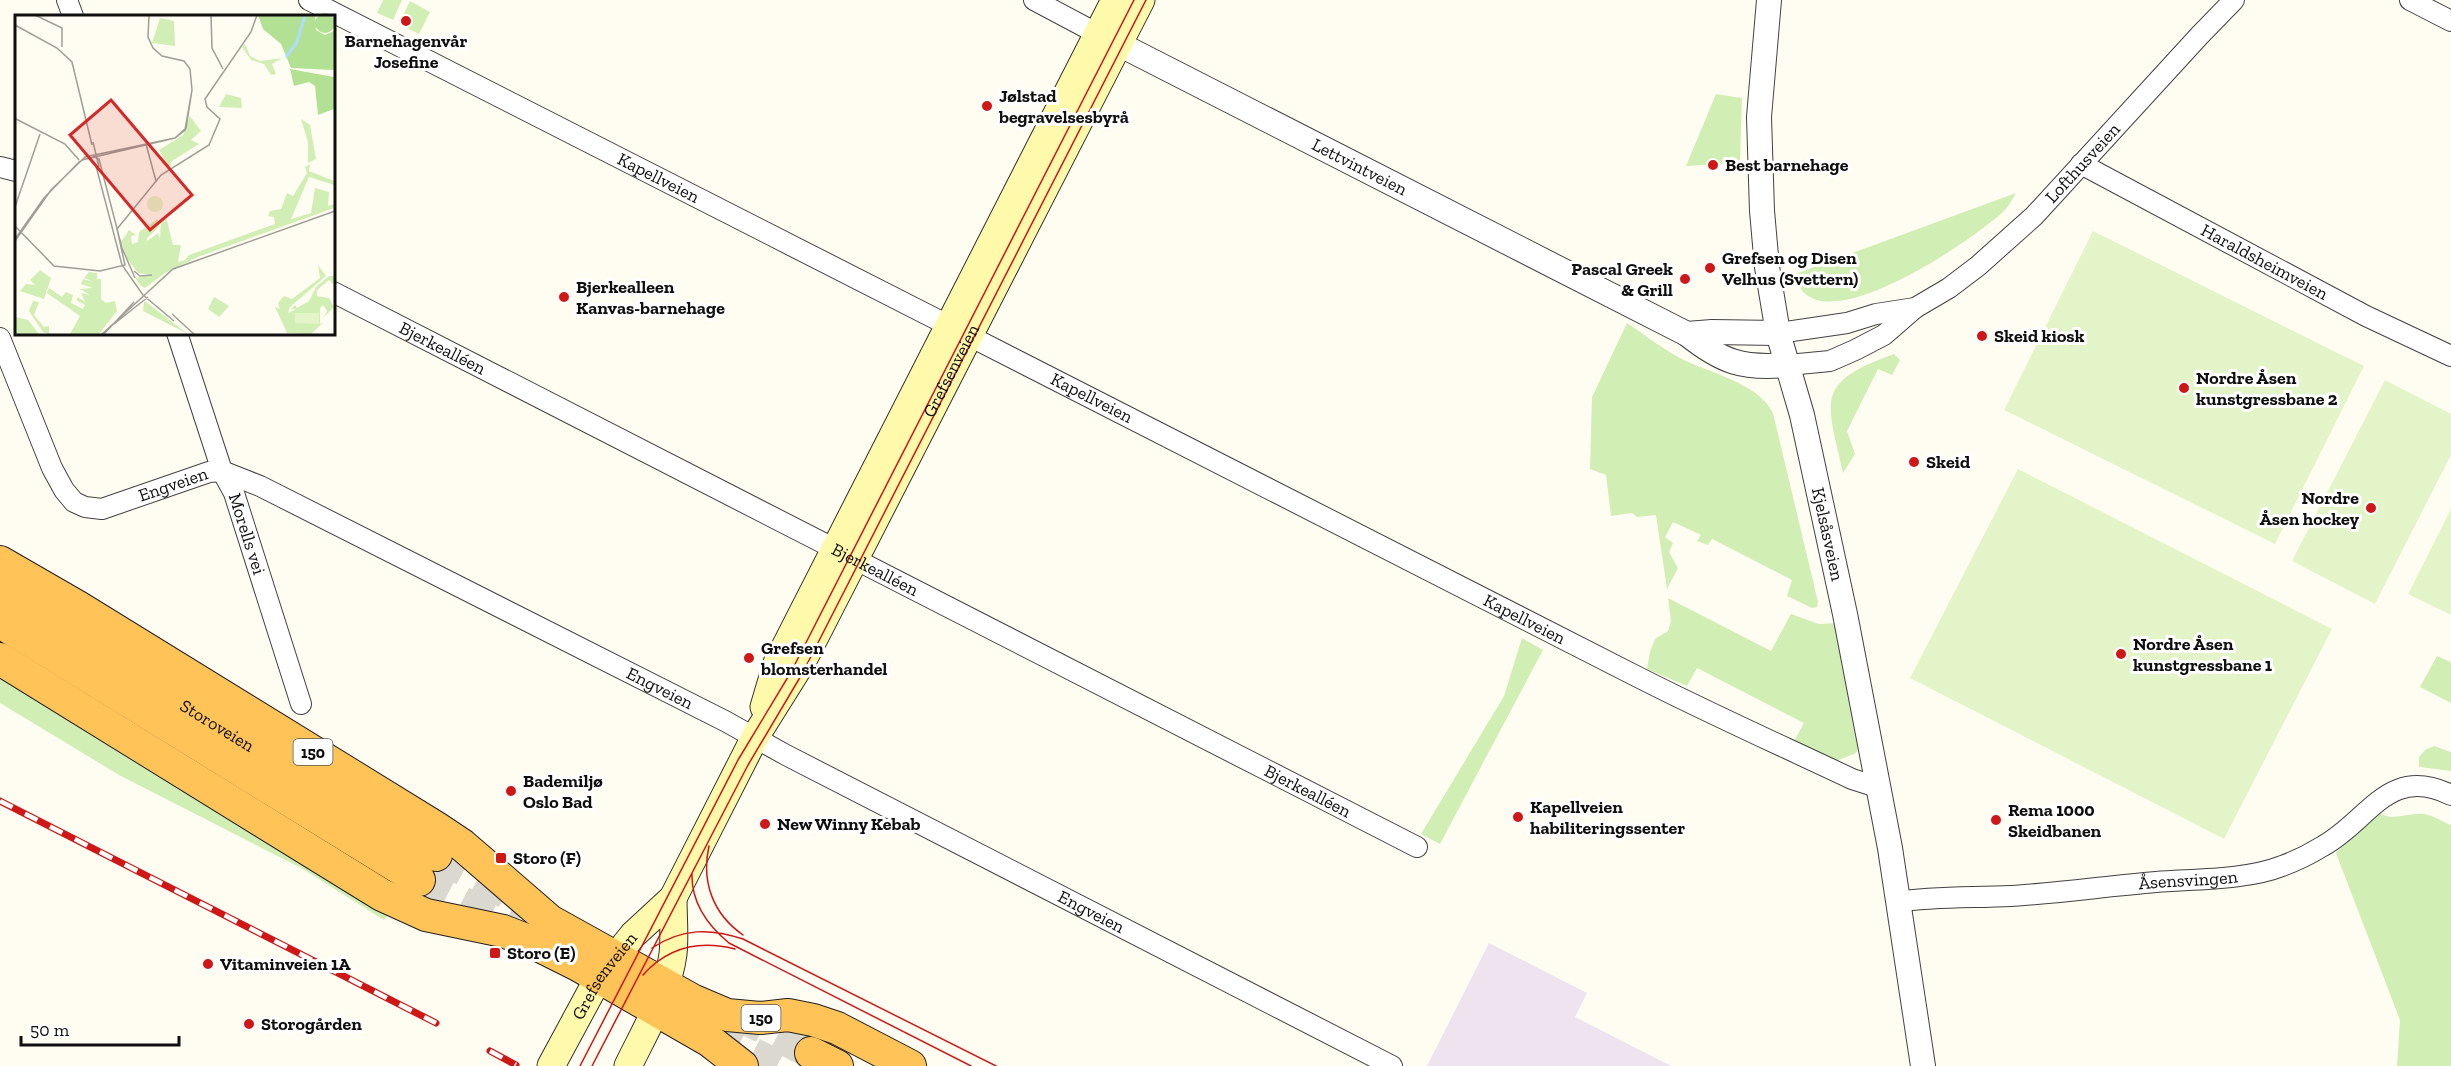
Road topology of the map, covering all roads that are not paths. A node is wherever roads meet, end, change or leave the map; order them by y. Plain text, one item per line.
1 (67, 0) edge
2 (309, 0) edge
3 (1034, 0) edge
4 (1115, 0) edge
5 (1141, 0) edge
6 (1770, 0) edge
7 (2234, 0) edge
8 (2410, 0) edge
9 (73, 15) edge
10 (2451, 21) edge
11 (1108, 39) junction
12 (2081, 164) junction
13 (0, 167) edge
14 (15, 171) edge
15 (334, 293) edge
16 (1915, 308) junction
17 (959, 331) junction
18 (1778, 333) junction
19 (177, 334) edge
20 (1687, 334) junction
21 (0, 338) edge
22 (2451, 356) edge
23 (1788, 365) junction
24 (222, 471) junction
25 (845, 554) junction
26 (0, 562) edge
27 (0, 592) edge
28 (0, 622) edge
29 (0, 659) edge
30 (301, 704) dead end
31 (755, 737) junction
32 (1877, 787) junction
33 (2451, 795) edge
34 (1417, 847) dead end
35 (673, 898) junction
36 (1897, 902) junction
37 (607, 967) junction
38 (660, 997) junction
39 (629, 1064) edge
40 (551, 1066) edge
41 (742, 1066) edge
42 (910, 1066) edge
43 (1392, 1066) edge
44 (1923, 1066) edge

1 - 9 street
2 - 17 street, Kapellveien
3 - 11 street, Lettvintveien
4 - 11 main road, Grefsenveien
5 - 11 main road, Grefsenveien
6 - 18 street, Kjelsåsveien
7 - 12 street, Lofthusveien
8 - 10 street
11 - 17 main road, Grefsenveien
11 - 20 street, Lettvintveien
12 - 16 street, Lofthusveien
12 - 22 street, Haraldsheimveien
13 - 14 street
15 - 25 street, Bjerkealléen
16 - 18 street, Lofthusveien
16 - 23 street, Lofthusveien
17 - 25 main road, Grefsenveien
17 - 32 street, Kapellveien
18 - 20 street
18 - 23 street, Kjelsåsveien
19 - 24 street, Morells vei
20 - 23 street, Lettvintveien
21 - 24 street, Engveien
23 - 32 street, Kjelsåsveien
24 - 30 street, Morells vei
24 - 31 street, Engveien
25 - 31 main road, Grefsenveien
25 - 34 street, Bjerkealléen
26 - 37 highway, 150
27 - 28 highway, Storoveien / 150
29 - 37 highway, 150
31 - 35 main road, Grefsenveien
31 - 43 street, Engveien
32 - 36 street, Kjelsåsveien
33 - 36 street, Åsensvingen
35 - 37 main road, Grefsenveien
35 - 38 main road, Grefsenveien
36 - 44 street, Kjelsåsveien
37 - 38 highway, 150
37 - 40 main road, Grefsenveien
38 - 39 main road, Grefsenveien
38 - 41 highway, 150
38 - 42 highway, 150

